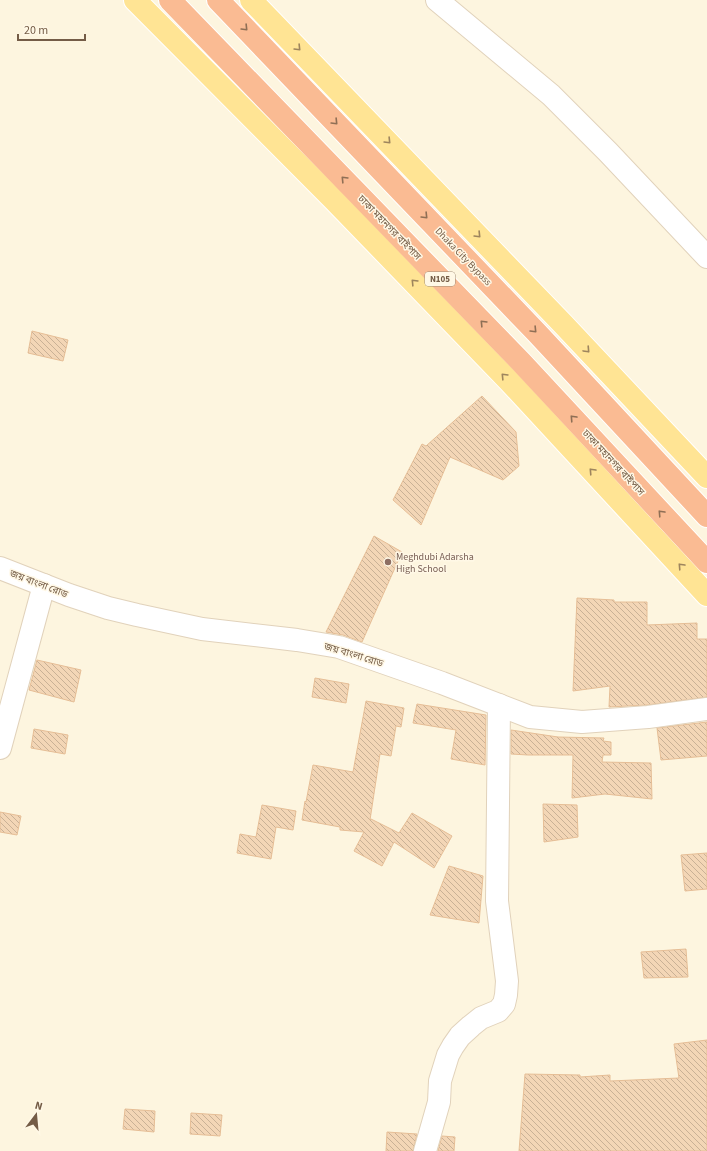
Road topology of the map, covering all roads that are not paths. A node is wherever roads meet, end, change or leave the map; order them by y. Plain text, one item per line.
1 (135, 0) edge
2 (170, 0) edge
3 (218, 0) edge
4 (251, 0) edge
5 (437, 0) edge
6 (707, 257) edge
7 (707, 477) edge
8 (707, 516) edge
9 (707, 562) edge
10 (0, 568) edge
11 (44, 585) junction
12 (707, 595) edge
13 (499, 705) junction
14 (707, 709) edge
15 (0, 748) edge
16 (425, 1151) edge

12 -> 1 main road
9 -> 2 highway, ঢাকা মহানগর বাইপাস / N105
3 -> 8 highway, Dhaka City Bypass
4 -> 7 main road
5 - 6 street
10 - 11 street, জয় বাংলা রোড
11 - 13 street, জয় বাংলা রোড
11 - 15 street
13 - 14 street, জয় বাংলা রোড
13 - 16 street

